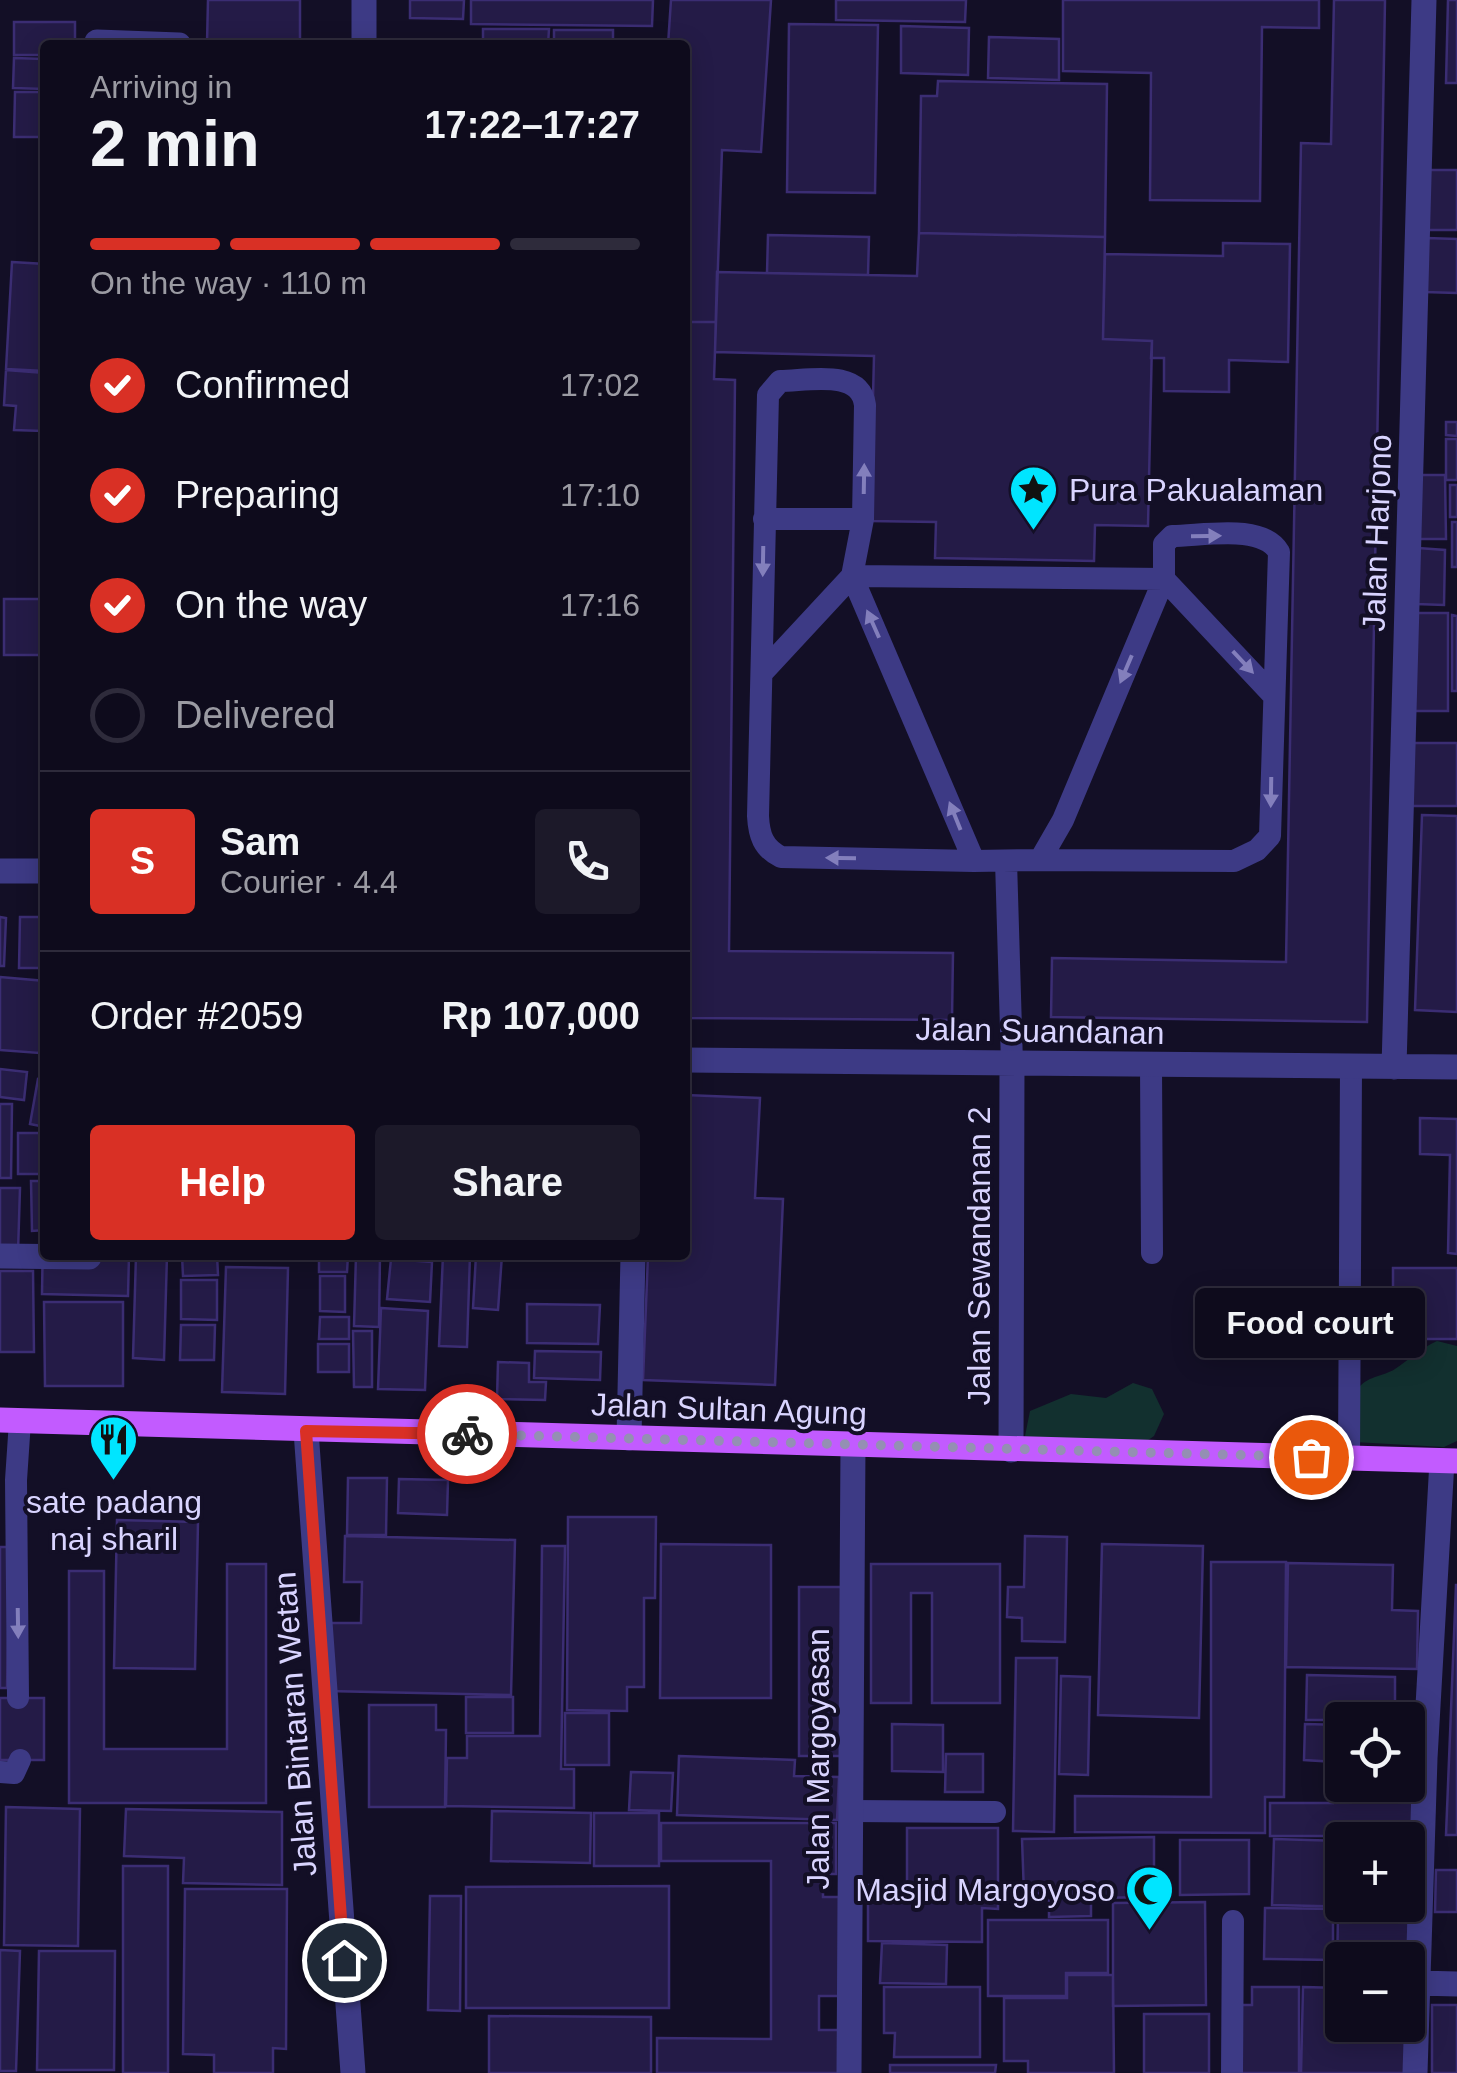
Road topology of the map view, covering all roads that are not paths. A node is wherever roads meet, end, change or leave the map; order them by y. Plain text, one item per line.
1 (364, 0) edge
2 (1424, 0) edge
3 (364, 40) edge
4 (863, 519) junction
5 (764, 520) junction
6 (852, 576) junction
7 (1164, 579) junction
8 (762, 673) junction
9 (1273, 695) junction
10 (1040, 860) junction
11 (974, 861) junction
12 (1006, 861) junction
13 (0, 871) edge
14 (40, 871) edge
15 (690, 1060) edge
16 (1012, 1063) junction
17 (1151, 1065) junction
18 (1351, 1067) junction
19 (1394, 1068) junction
20 (1457, 1068) edge
21 (1152, 1254) dead end
22 (0, 1256) edge
23 (40, 1256) edge
24 (633, 1260) edge
25 (10, 1421) edge
26 (306, 1431) junction
27 (629, 1438) junction
28 (853, 1445) junction
29 (1011, 1450) junction
30 (1348, 1458) junction
31 (1450, 1461) edge
32 (18, 1698) dead end
33 (850, 1811) junction
34 (995, 1812) dead end
35 (1234, 1921) dead end
36 (1421, 1942) edge
37 (1425, 1983) edge
38 (1457, 1984) edge
39 (1416, 2042) edge
40 (353, 2073) edge
41 (848, 2073) edge
42 (1232, 2073) edge
43 (1415, 2073) edge

1 - 3 street
2 - 19 street, Jalan Harjono
4 - 5 lane
4 -> 5 lane
4 - 6 lane
5 -> 8 lane
6 - 7 lane
6 - 8 lane
11 -> 6 lane
7 -> 9 lane
7 -> 9 lane
7 -> 10 lane
11 -> 8 lane
9 -> 10 lane
10 - 12 lane
11 - 12 lane
12 - 16 lane
13 - 14 street
15 - 16 street, Jalan Suandanan
16 - 17 street, Jalan Suandanan
16 - 29 street, Jalan Sewandanan 2
17 - 18 street, Jalan Suandanan
17 - 21 lane
18 - 19 street, Jalan Suandanan
18 - 30 lane
19 - 20 street, Jalan Suandanan
22 - 23 street
24 - 27 street
25 - 26 main road, Jalan Sultan Agung
25 -> 32 lane
26 - 27 main road, Jalan Sultan Agung
26 - 40 street, Jalan Bintaran Wetan
27 - 28 main road, Jalan Sultan Agung
28 - 29 main road, Jalan Sultan Agung
28 - 33 street, Jalan Margoyasan
29 - 30 main road, Jalan Sultan Agung
30 - 31 main road, Jalan Sultan Agung
31 - 36 street
33 - 34 lane
33 - 41 street, Jalan Margoyasan
35 - 42 lane
37 - 38 street
39 - 43 street

